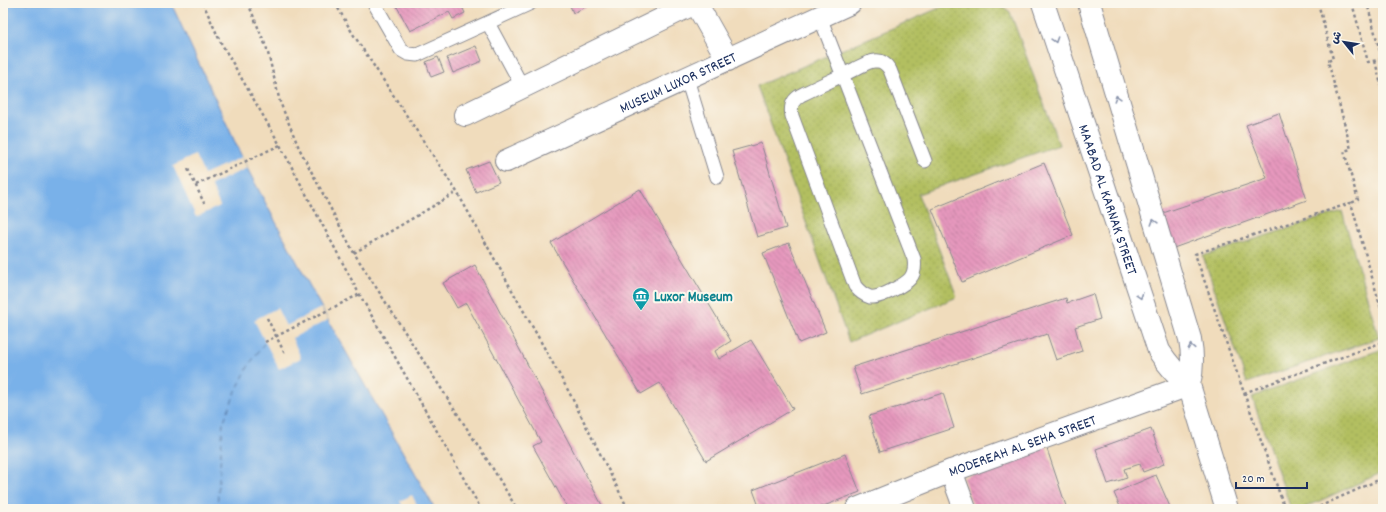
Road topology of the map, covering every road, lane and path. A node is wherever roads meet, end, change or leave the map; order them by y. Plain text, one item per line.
1 (203, 3) edge
2 (248, 3) edge
3 (335, 3) edge
4 (374, 3) edge
5 (531, 3) edge
6 (696, 3) edge
7 (850, 3) edge
8 (1043, 3) edge
9 (1089, 3) edge
10 (1318, 3) edge
11 (1352, 3) edge
12 (1367, 3) edge
13 (820, 17) junction
14 (488, 23) junction
15 (1382, 59) junction
16 (728, 60) junction
17 (1375, 61) junction
18 (1383, 64) edge
19 (843, 75) junction
20 (688, 79) junction
21 (522, 86) junction
22 (1383, 94) edge
23 (464, 115) dead end
24 (280, 145) junction
25 (506, 161) dead end
26 (925, 161) dead end
27 (188, 168) dead end
28 (717, 177) dead end
29 (196, 185) junction
30 (457, 192) junction
31 (204, 203) dead end
32 (1351, 203) junction
33 (354, 253) junction
34 (360, 294) junction
35 (1383, 316) edge
36 (267, 318) dead end
37 (276, 337) junction
38 (265, 342) dead end
39 (1383, 342) edge
40 (285, 354) dead end
41 (1189, 385) junction
42 (1244, 393) junction
43 (952, 471) junction
44 (1383, 478) edge
45 (480, 509) edge
46 (517, 509) edge
47 (628, 509) edge
48 (857, 509) edge
49 (966, 509) edge
50 (1227, 509) edge
51 (1285, 509) edge
52 (1314, 509) edge

1 - 24 path
2 - 33 path
3 - 30 path
4 - 14 lane
5 - 14 lane
6 - 16 street
6 - 21 street
7 - 13 street, MUSEUM LUXOR STREET
8 -> 41 street, MAABAD AL KARNAK STREET
41 -> 9 street, MAABAD AL KARNAK STREET
10 - 32 path
11 - 17 path
12 - 15 path
13 - 16 street, MUSEUM LUXOR STREET
13 - 19 lane
14 - 21 lane
15 - 17 path
15 - 18 path
16 - 20 street, MUSEUM LUXOR STREET
17 - 22 path
19 - 19 lane
19 - 26 lane
20 - 25 street, MUSEUM LUXOR STREET
20 - 28 lane
21 - 23 street
24 - 29 path
24 - 34 path
27 - 29 path
29 - 31 path
30 - 33 path
30 - 47 path
32 - 35 path
32 - 42 path
33 - 46 path
34 - 37 path
34 - 45 path
36 - 37 path
37 - 38 path
37 - 40 path
39 - 42 path
41 - 43 street, MODEREAH AL SEHA STREET
41 - 50 street, MAABAD AL KARNAK STREET
42 - 51 path
43 - 48 street, MODEREAH AL SEHA STREET
43 - 49 street
44 - 52 path

